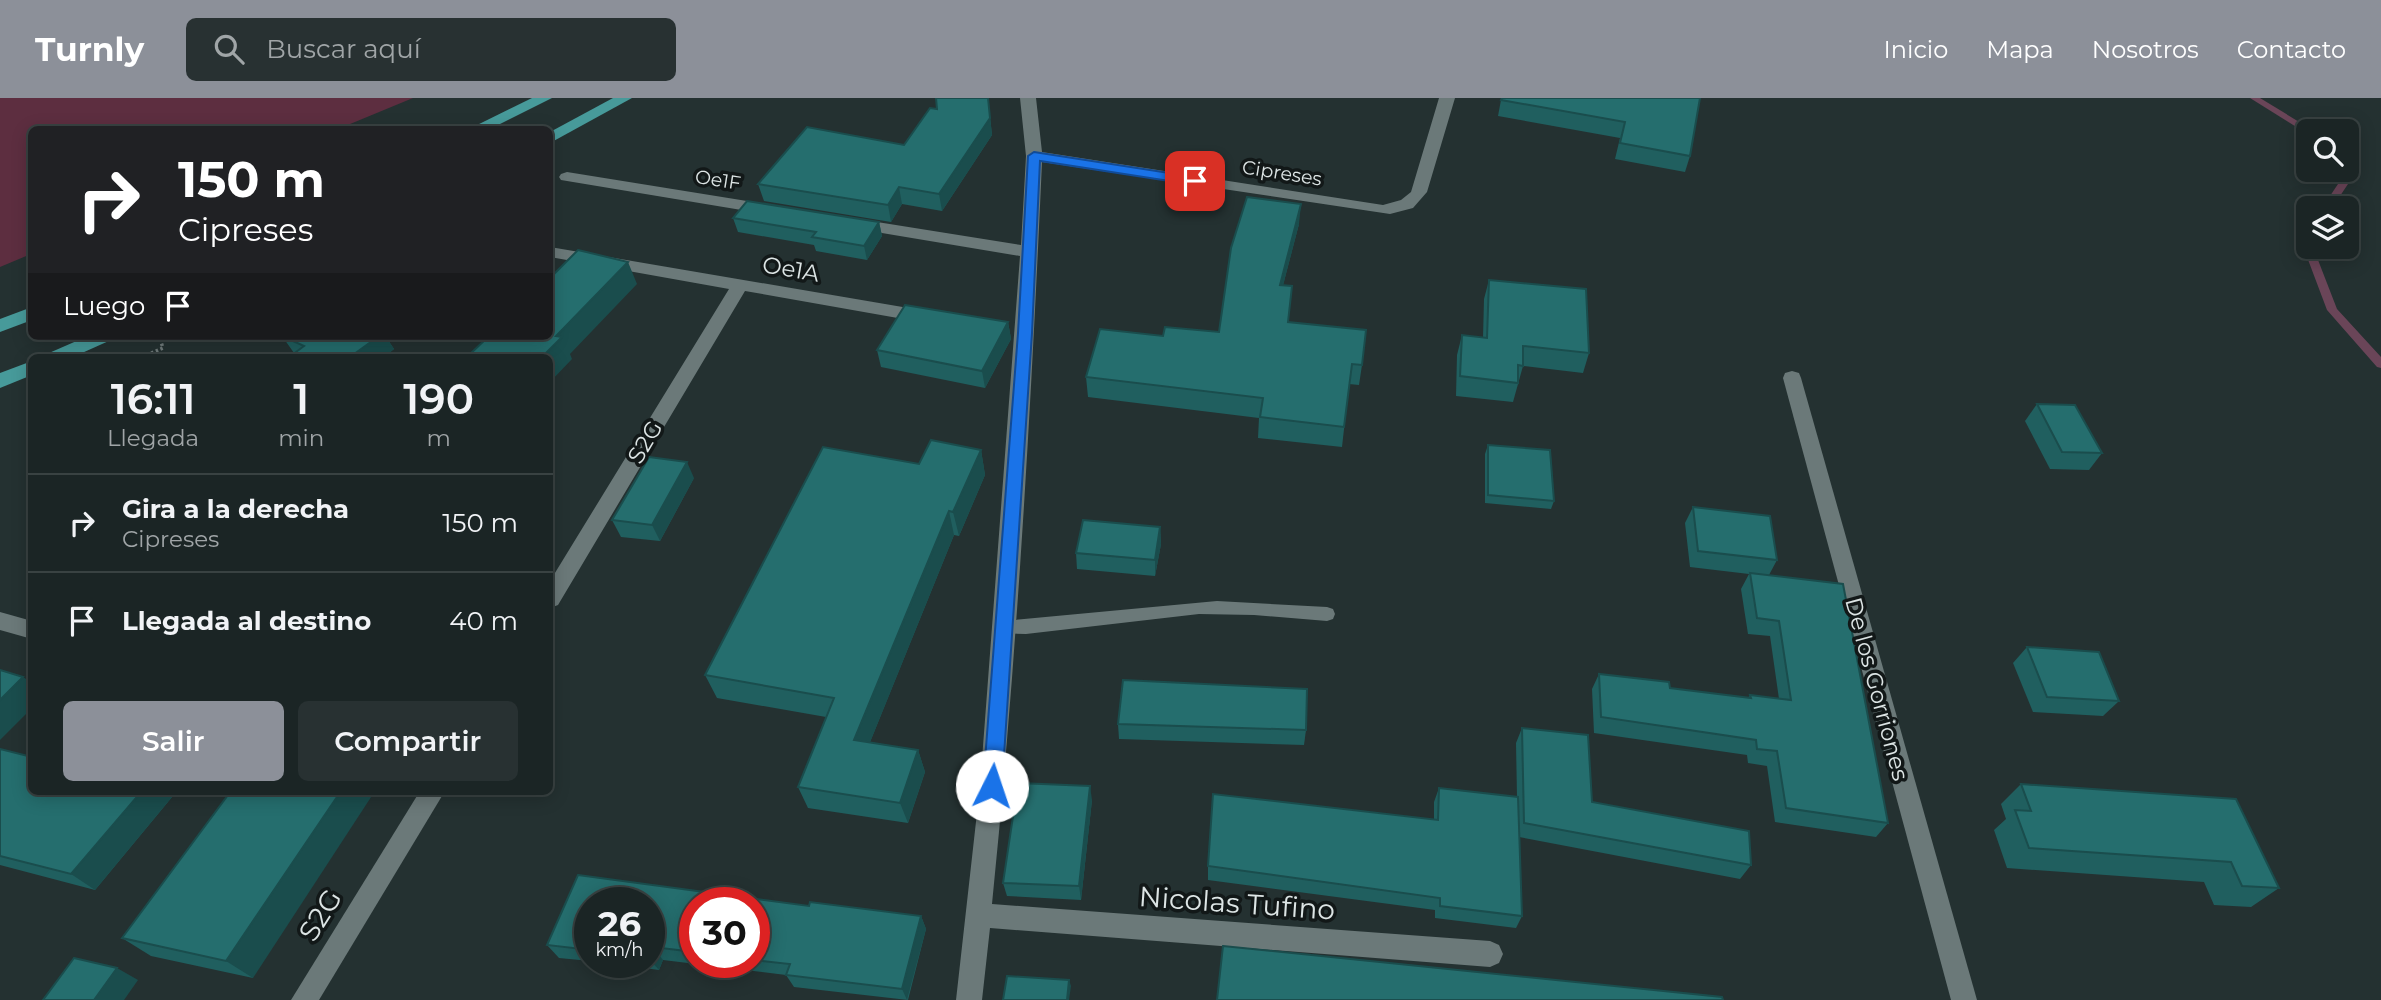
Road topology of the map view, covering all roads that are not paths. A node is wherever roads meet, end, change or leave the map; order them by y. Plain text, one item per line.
1 (544, 98) edge
2 (624, 98) edge
3 (1028, 98) edge
4 (1447, 98) edge
5 (483, 126) edge
6 (553, 136) edge
7 (1034, 156) junction
8 (567, 177) dead end
9 (787, 213) edge
10 (829, 219) edge
11 (1028, 252) junction
12 (553, 253) edge
13 (740, 285) junction
14 (28, 315) edge
15 (944, 320) edge
16 (0, 326) edge
17 (95, 340) edge
18 (63, 354) edge
19 (28, 370) edge
20 (1792, 379) dead end
21 (0, 380) edge
22 (553, 594) edge
23 (1327, 614) dead end
24 (0, 621) edge
25 (1004, 628) junction
26 (28, 629) edge
27 (431, 795) edge
28 (978, 915) junction
29 (1490, 954) dead end
30 (304, 1000) edge
31 (969, 1000) edge
32 (1964, 1000) edge

1 - 5 highway
2 - 6 highway
3 - 7 street
4 - 7 street, Cipreses
7 - 11 street
8 - 9 street, Oe1F
10 - 11 street
11 - 25 street
12 - 13 street, Oe1A
13 - 15 street, Oe1A
13 - 22 street, S2G
14 - 16 highway
17 - 18 highway
19 - 21 highway
20 - 32 street, De los Gorriones
23 - 25 lane
24 - 26 street
25 - 28 street
27 - 30 street, S2G
28 - 29 street, Nicolas Tufino
28 - 31 street

